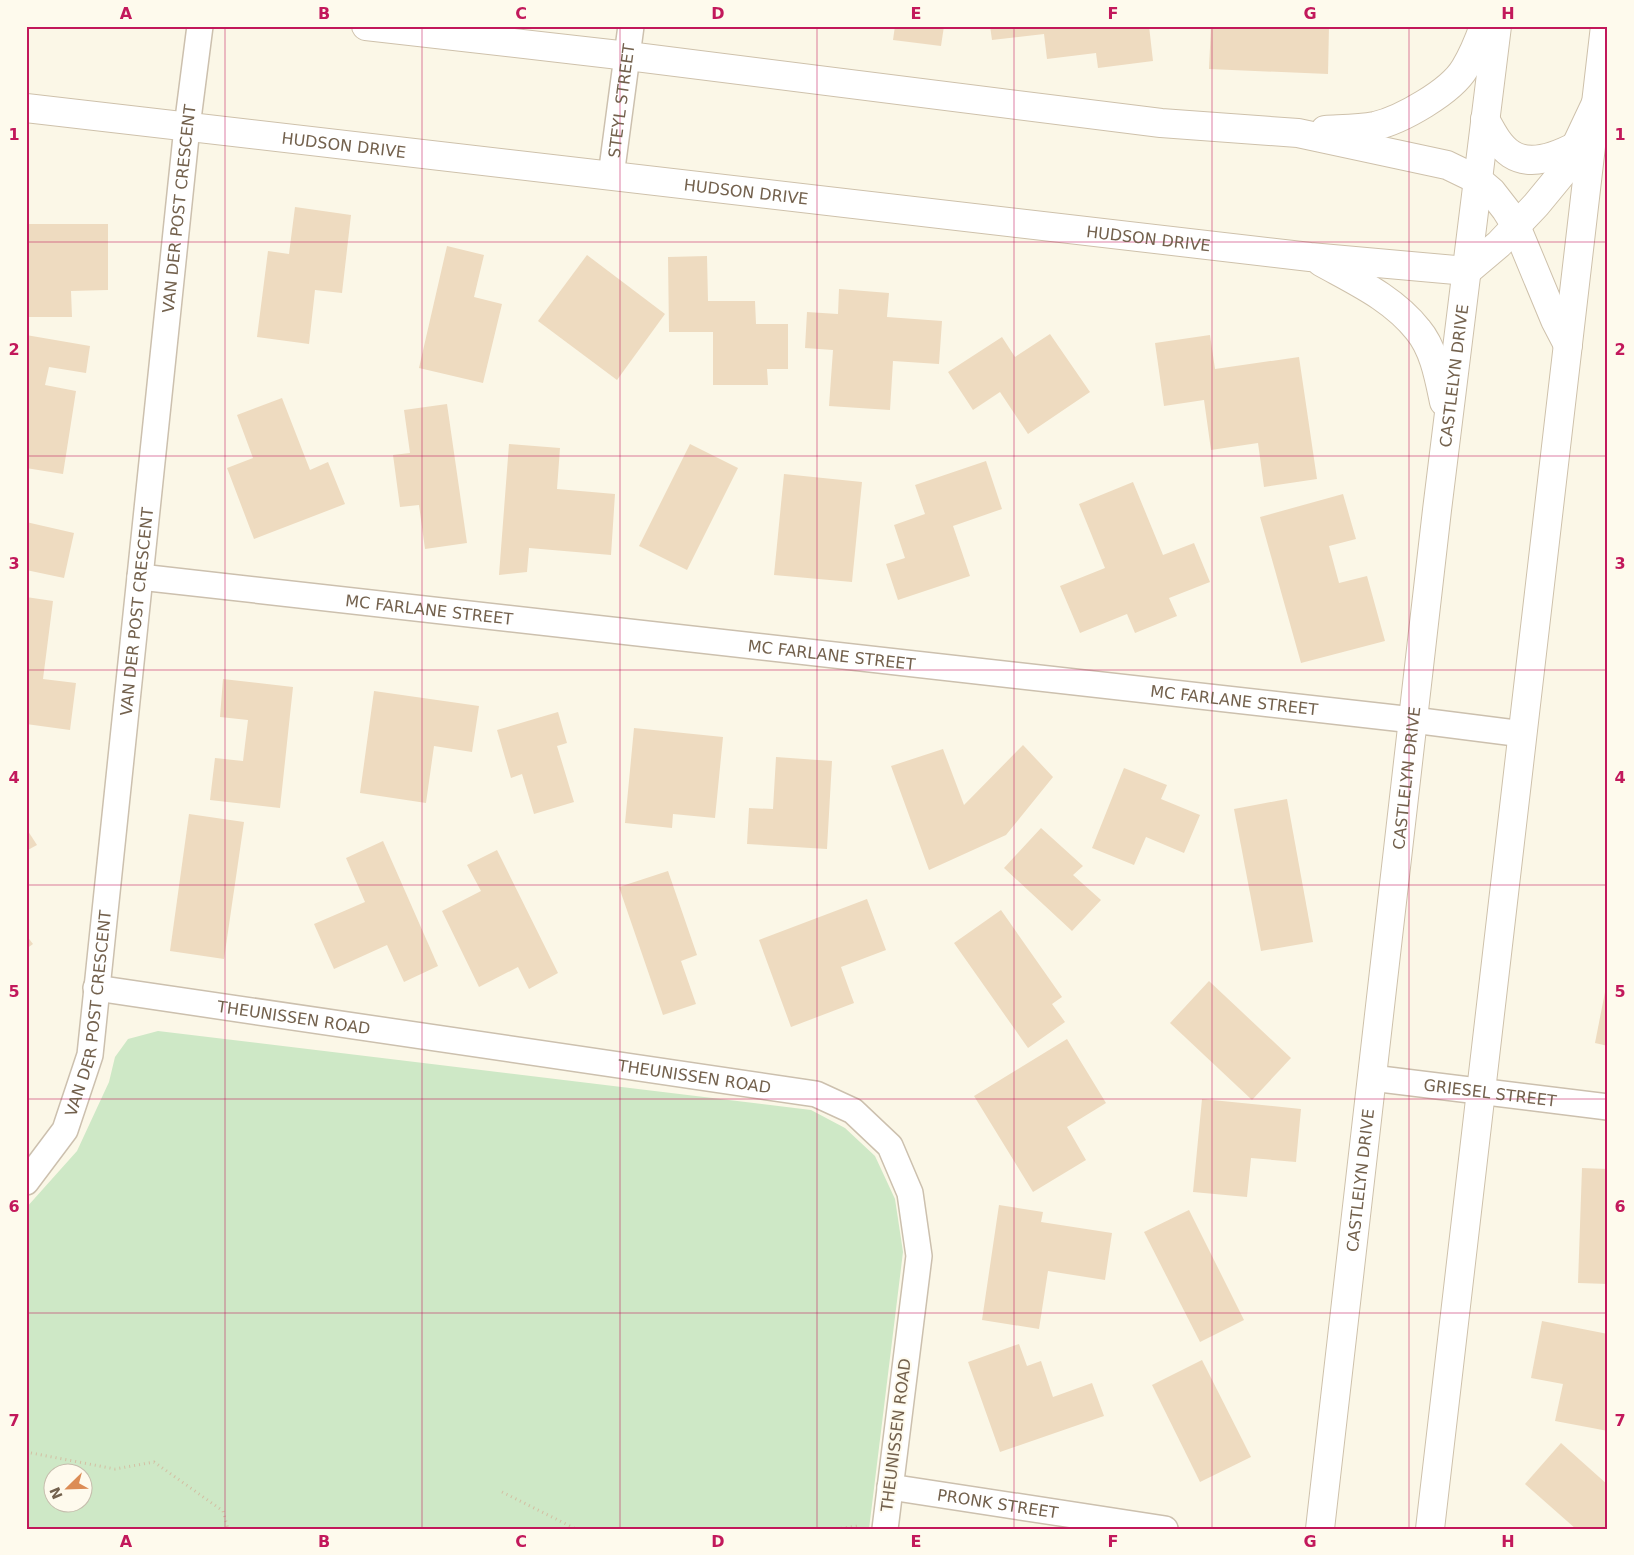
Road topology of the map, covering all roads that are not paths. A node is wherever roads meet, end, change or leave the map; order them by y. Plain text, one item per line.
1 (200, 26) edge
2 (366, 26) edge
3 (631, 26) edge
4 (1484, 26) edge
5 (1497, 26) edge
6 (1605, 26) edge
7 (628, 56) junction
8 (1596, 101) junction
9 (26, 108) edge
10 (1485, 119) junction
11 (187, 127) junction
12 (1298, 133) junction
13 (1576, 146) junction
14 (611, 176) junction
15 (1478, 180) junction
16 (1516, 226) junction
17 (1310, 256) junction
18 (1467, 271) junction
19 (1568, 345) junction
20 (1448, 423) junction
21 (140, 577) junction
22 (1413, 720) junction
23 (1523, 734) junction
24 (96, 988) junction
25 (1372, 1078) junction
26 (1481, 1092) junction
27 (1608, 1107) edge
28 (26, 1182) edge
29 (890, 1487) junction
30 (885, 1529) edge
31 (1165, 1529) edge
32 (1320, 1529) edge
33 (1430, 1529) edge

1 - 11 street, VAN DER POST CRESCENT
2 - 7 street
3 - 7 street, STEYL STREET
4 - 12 street
5 - 10 street, CASTLELYN DRIVE
6 - 8 street
7 - 12 street
7 - 14 street, STEYL STREET
8 - 13 street
8 - 19 street
9 - 11 street, HUDSON DRIVE
10 - 13 street
10 - 15 street, CASTLELYN DRIVE
11 - 14 street, HUDSON DRIVE
11 - 21 street, VAN DER POST CRESCENT
12 - 15 street
13 - 16 street
14 - 17 street, HUDSON DRIVE
15 - 16 street
15 - 18 street, CASTLELYN DRIVE
16 - 18 street
16 - 19 street
17 - 18 street, HUDSON DRIVE
17 - 20 street
18 - 20 street, CASTLELYN DRIVE
19 - 23 street
20 - 22 street, CASTLELYN DRIVE
21 - 22 street, MC FARLANE STREET
21 - 24 street, VAN DER POST CRESCENT
22 - 23 street, MC FARLANE STREET
22 - 25 street, CASTLELYN DRIVE
23 - 26 street
24 - 28 street, VAN DER POST CRESCENT
24 - 29 street, THEUNISSEN ROAD
25 - 26 street, GRIESEL STREET
25 - 32 street, CASTLELYN DRIVE
26 - 27 street, GRIESEL STREET
26 - 33 street
29 - 30 street, THEUNISSEN ROAD
29 - 31 street, PRONK STREET

